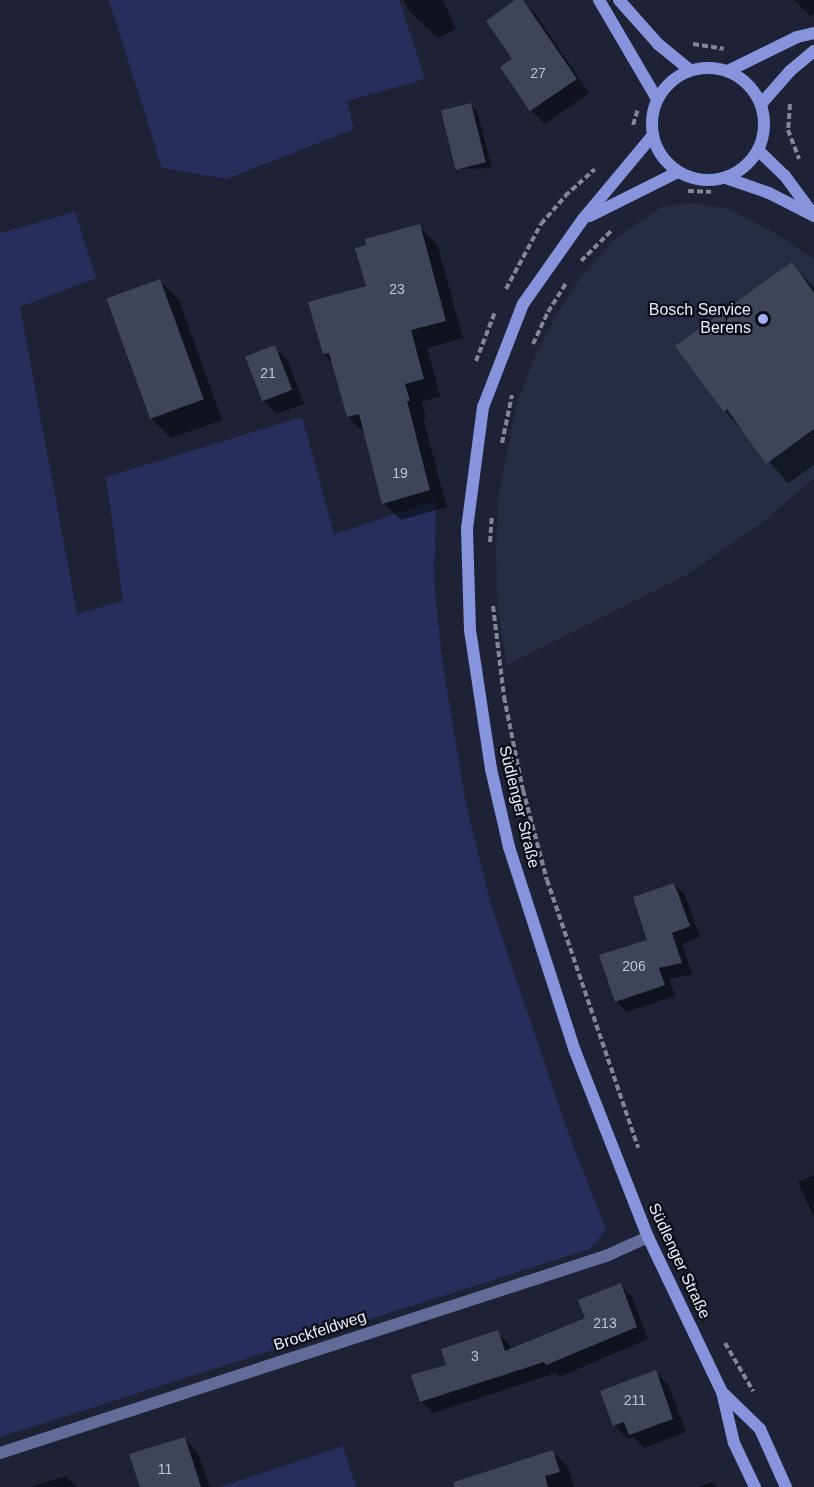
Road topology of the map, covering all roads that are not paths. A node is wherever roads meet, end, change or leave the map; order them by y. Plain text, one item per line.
1 (598, 0) edge
2 (620, 0) edge
3 (814, 33) edge
4 (814, 51) edge
5 (690, 70) junction
6 (728, 71) junction
7 (657, 99) junction
8 (761, 104) junction
9 (653, 135) junction
10 (758, 150) junction
11 (678, 172) junction
12 (726, 178) junction
13 (814, 216) edge
14 (583, 219) junction
15 (648, 1237) junction
16 (722, 1392) junction
17 (0, 1453) edge
18 (755, 1487) edge
19 (786, 1487) edge

1 - 7 main road
2 - 5 main road
3 - 6 main road
4 - 8 main road
5 - 6 main road
5 - 7 main road
6 - 8 main road
7 - 9 main road
8 - 10 main road
9 - 11 main road
9 - 14 main road, Südlenger Straße
10 - 12 main road
10 - 13 main road
11 - 12 main road
11 - 14 main road, Südlenger Straße
12 - 13 main road
14 - 15 main road, Südlenger Straße
15 - 16 main road, Südlenger Straße
15 - 17 street, Brockfeldweg
16 - 18 main road, Südlenger Straße
16 - 19 main road, Südlenger Straße

